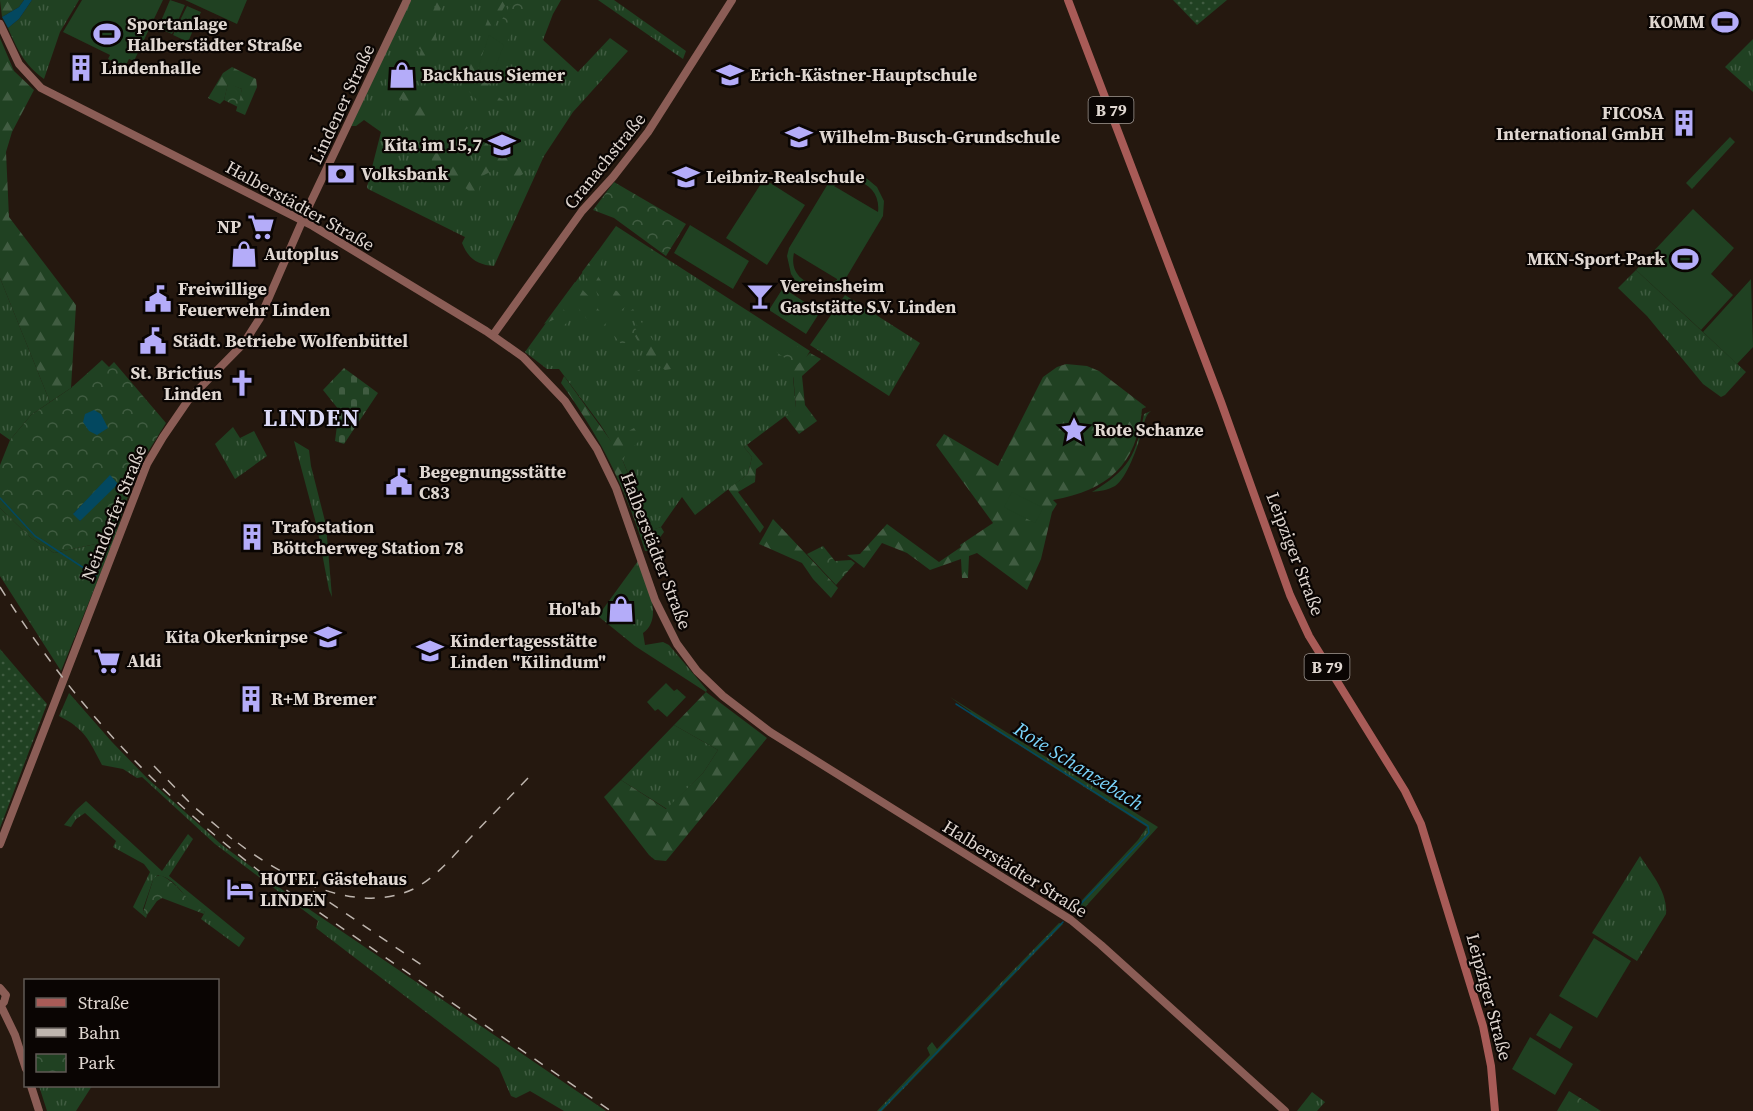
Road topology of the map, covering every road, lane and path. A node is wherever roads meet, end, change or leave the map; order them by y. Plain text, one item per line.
1 (407, 0) edge
2 (732, 0) edge
3 (1068, 0) edge
4 (0, 24) edge
5 (302, 220) junction
6 (493, 335) junction
7 (0, 844) edge
8 (0, 988) edge
9 (0, 1006) edge
10 (24, 1065) edge
11 (31, 1087) edge
12 (39, 1111) edge
13 (1285, 1111) edge
14 (1495, 1111) edge

1 - 5 main road, Lindener Straße
2 - 6 main road, Cranachstraße
3 - 14 main road, Leipziger Straße / B 79
4 - 5 main road, Halberstädter Straße
5 - 6 main road, Halberstädter Straße
5 - 7 main road, Neindorfer Straße
6 - 13 main road, Halberstädter Straße
8 - 9 main road
9 - 10 main road
11 - 12 main road

